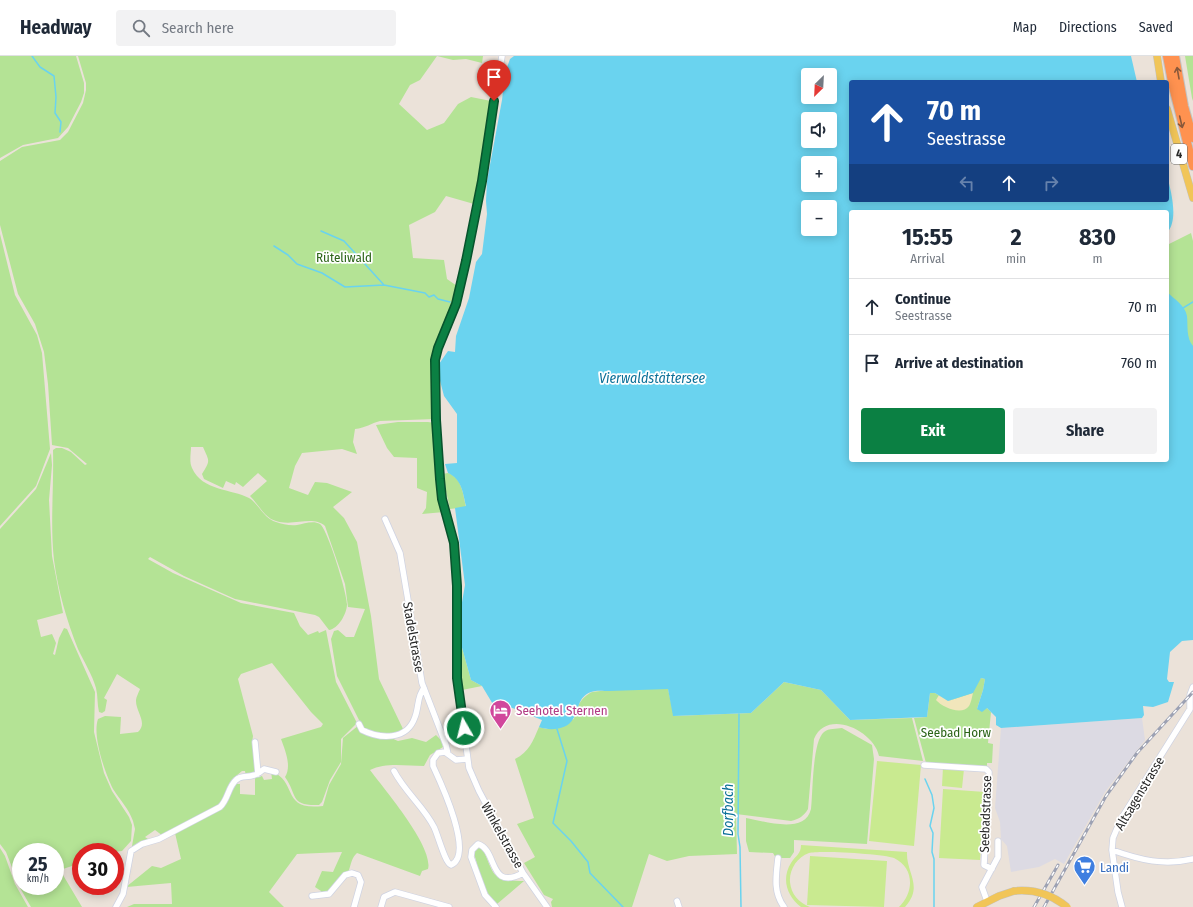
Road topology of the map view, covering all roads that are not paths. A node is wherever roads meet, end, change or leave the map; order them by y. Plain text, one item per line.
1 (502, 56) edge
2 (1157, 56) edge
3 (1168, 56) edge
4 (1176, 56) edge
5 (1161, 80) edge
6 (1169, 116) edge
7 (1193, 138) edge
8 (1193, 166) edge
9 (1193, 198) edge
10 (385, 519) dead end
11 (1193, 687) edge
12 (424, 688) junction
13 (359, 724) dead end
14 (255, 742) dead end
15 (448, 754) junction
16 (467, 759) junction
17 (924, 765) dead end
18 (394, 771) dead end
19 (276, 772) dead end
20 (258, 774) junction
21 (998, 841) dead end
22 (1112, 850) junction
23 (778, 858) dead end
24 (1193, 859) edge
25 (992, 869) junction
26 (523, 874) junction
27 (312, 896) dead end
28 (677, 901) dead end
29 (987, 901) junction
30 (116, 907) edge
31 (354, 907) edge
32 (381, 907) edge
33 (448, 907) edge
34 (496, 907) edge
35 (547, 907) edge
36 (679, 907) edge
37 (784, 907) edge
38 (977, 907) edge
39 (1067, 907) edge
40 (1122, 907) edge

1 - 16 street, Winkelstrasse
2 - 5 main road
3 -> 8 highway
7 -> 4 highway
6 - 9 main road, 4
10 - 12 street, Stadelstrasse
11 - 22 street, Altsagenstrasse
12 - 13 street
12 - 15 street, Stadelstrasse
14 - 20 street
15 - 16 street
15 - 18 street
16 - 26 street, Winkelstrasse
17 - 25 street, Seebadstrasse
19 - 20 street
20 - 30 street
21 - 25 street, Seebadstrasse
22 - 24 street
22 - 40 street, Altsagenstrasse
23 - 37 street
25 - 29 street, Seebadstrasse
26 - 34 street
26 - 35 street, Winkelstrasse
27 - 31 street
28 - 36 street
29 - 38 main road
29 - 39 main road, bridge
32 - 33 street

